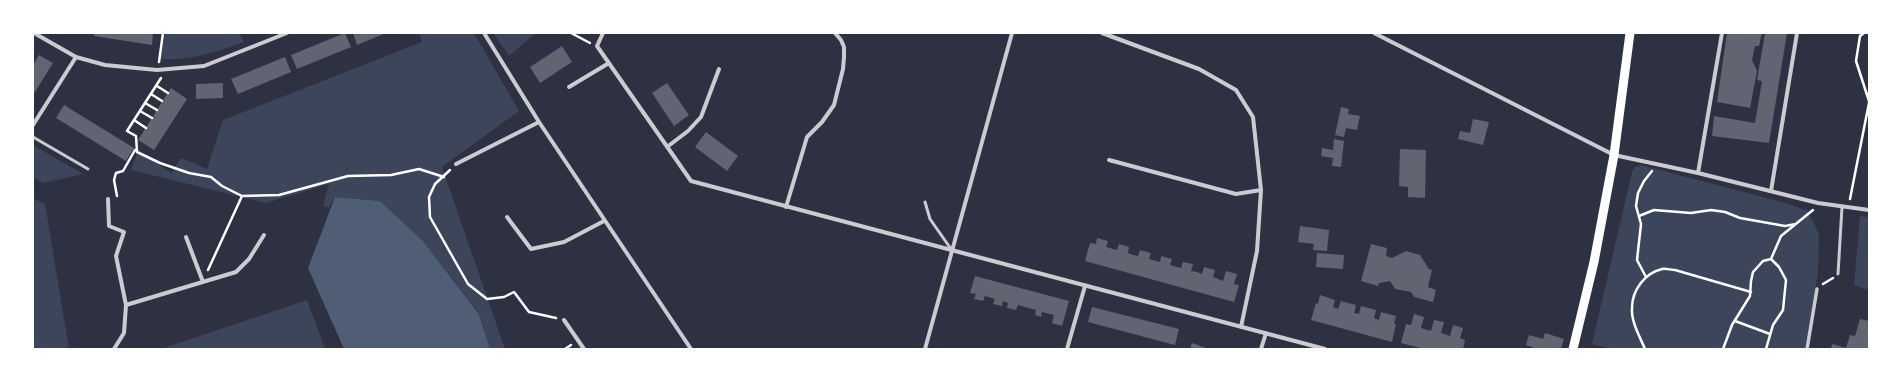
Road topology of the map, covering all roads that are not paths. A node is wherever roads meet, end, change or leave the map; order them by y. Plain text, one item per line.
1 (34, 33) edge
2 (287, 33) edge
3 (484, 33) edge
4 (603, 33) edge
5 (835, 33) edge
6 (1012, 33) edge
7 (1102, 33) edge
8 (1374, 33) edge
9 (1630, 33) edge
10 (1722, 33) edge
11 (1797, 33) edge
12 (76, 57) junction
13 (609, 63) junction
14 (719, 69) dead end
15 (569, 87) dead end
16 (539, 122) junction
17 (33, 125) edge
18 (33, 137) edge
19 (667, 147) junction
20 (1614, 155) junction
21 (1108, 160) dead end
22 (456, 164) road end
23 (88, 169) dead end
24 (1698, 173) junction
25 (1261, 190) junction
26 (1771, 191) junction
27 (108, 199) road end
28 (926, 202) dead end
29 (786, 207) junction
30 (1842, 207) junction
31 (1869, 210) edge
32 (507, 216) dead end
33 (604, 222) junction
34 (264, 235) dead end
35 (186, 237) dead end
36 (952, 251) junction
37 (1838, 274) road end
38 (203, 282) junction
39 (1085, 286) junction
40 (1817, 289) road end
41 (126, 305) junction
42 (564, 320) road end
43 (1241, 327) junction
44 (1266, 334) junction
45 (114, 349) edge
46 (584, 349) edge
47 (691, 349) edge
48 (925, 349) edge
49 (1067, 349) edge
50 (1261, 349) edge
51 (1325, 349) edge
52 (1573, 349) edge
53 (1807, 349) edge

1 - 12 street
2 - 12 street
3 - 16 street
4 - 13 street
5 - 29 street
6 - 36 street
7 - 25 street
8 - 20 street
9 - 20 main road
10 - 24 street
11 - 26 street
12 - 17 street
13 - 15 street
13 - 19 street
14 - 19 street
16 - 22 street
16 - 33 street
18 - 23 lane
19 - 29 street
20 - 24 street
20 - 52 main road
21 - 25 street
24 - 26 street
25 - 43 street
26 - 30 street
27 - 41 street
28 - 36 lane
29 - 36 street
30 - 31 street
30 - 37 lane
32 - 33 street
33 - 47 street
34 - 38 street
35 - 38 street
36 - 39 street
36 - 48 street
38 - 41 street
39 - 43 street
39 - 49 street
40 - 53 street
41 - 45 street
42 - 46 street
43 - 44 street
44 - 50 street
44 - 51 street

